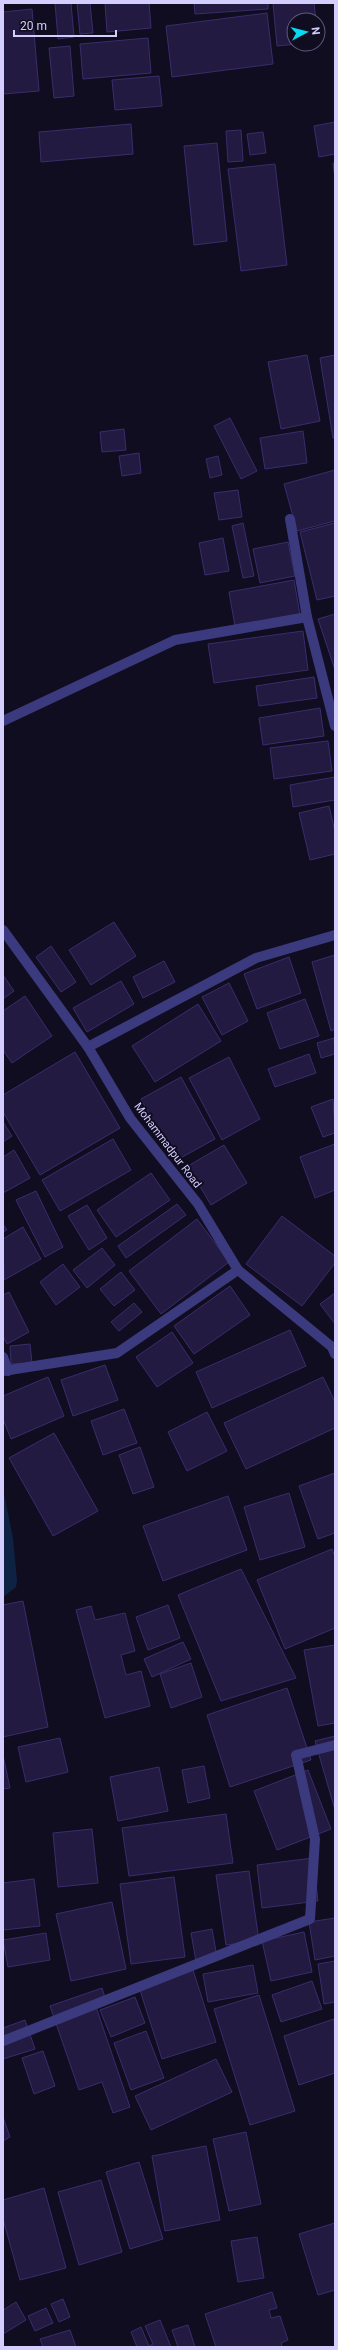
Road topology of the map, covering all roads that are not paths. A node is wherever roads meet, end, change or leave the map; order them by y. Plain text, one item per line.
1 (290, 519) dead end
2 (307, 617) junction
3 (3, 721) edge
4 (335, 726) edge
5 (3, 930) edge
6 (335, 935) edge
7 (88, 1046) junction
8 (238, 1270) junction
9 (335, 1354) edge
10 (3, 1357) edge
11 (6, 1371) edge
12 (335, 1745) edge
13 (3, 2041) edge

1 - 2 street
2 - 3 street
2 - 4 street
5 - 7 street, Mohammadpur Road
6 - 7 street
7 - 8 street, Mohammadpur Road
8 - 9 street, Mohammadpur Road
8 - 11 street
10 - 11 street
12 - 13 street

